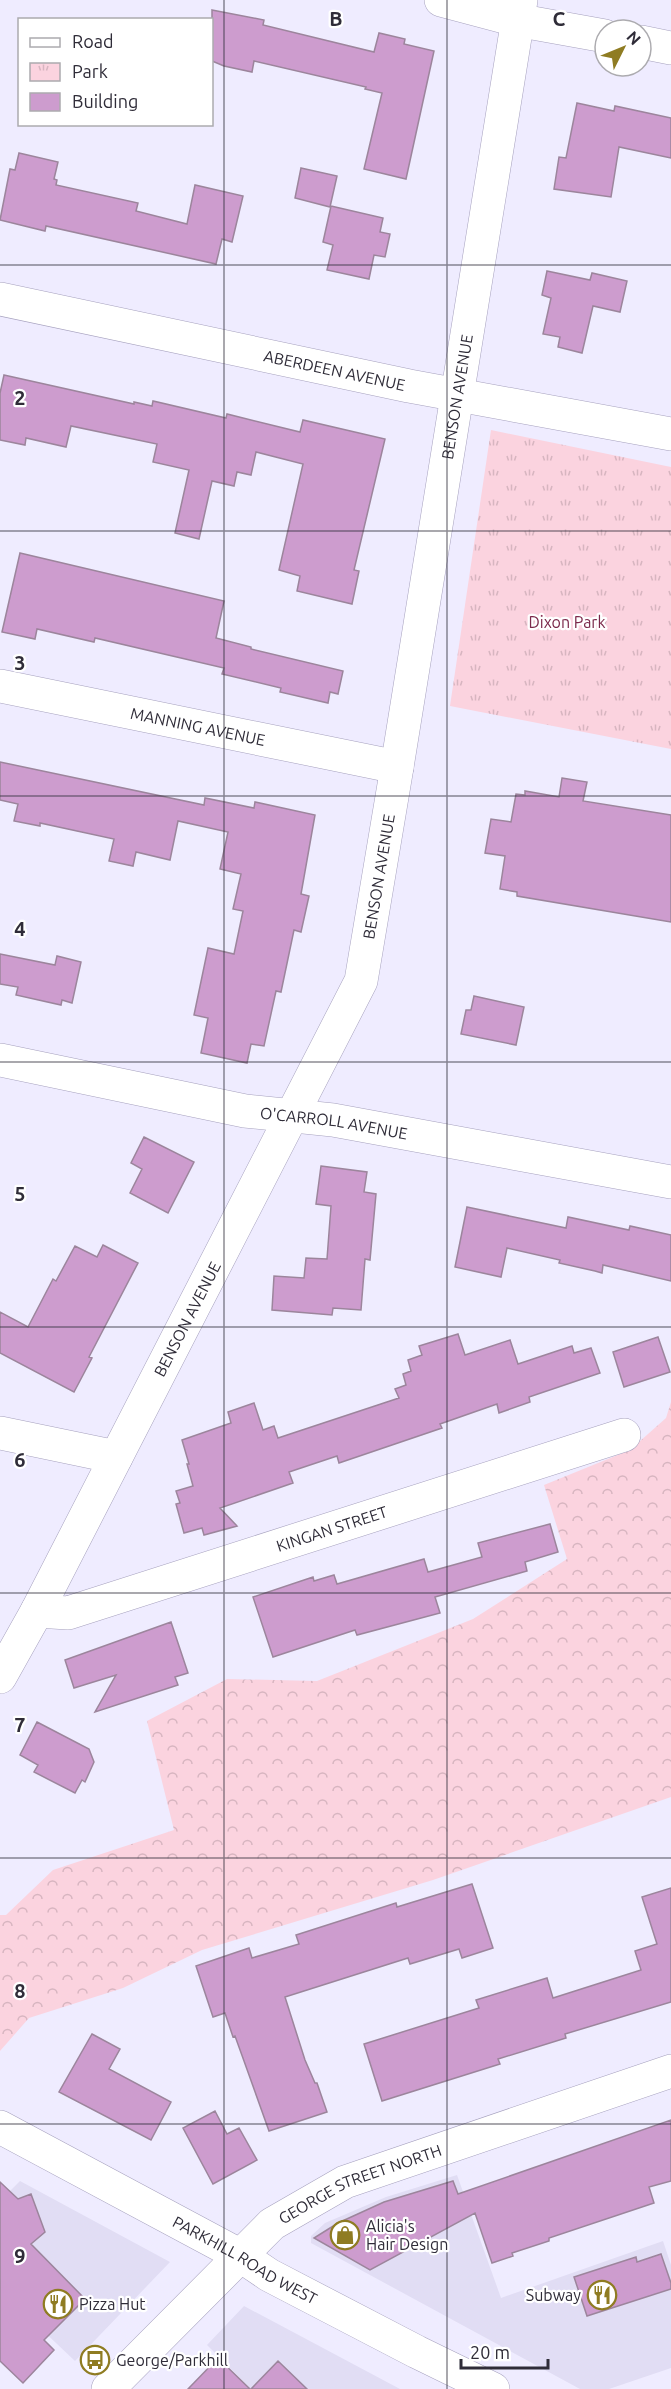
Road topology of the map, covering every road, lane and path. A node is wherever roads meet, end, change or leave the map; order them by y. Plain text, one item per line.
1 (441, 0) edge
2 (518, 10) edge
3 (593, 32) edge
4 (653, 44) edge
5 (671, 48) edge
6 (0, 299) edge
7 (457, 395) junction
8 (671, 434) edge
9 (0, 686) edge
10 (397, 767) junction
11 (0, 1060) edge
12 (291, 1118) junction
13 (671, 1182) edge
14 (0, 1433) edge
15 (624, 1435) dead end
16 (116, 1457) junction
17 (37, 1611) junction
18 (0, 1677) edge
19 (671, 2071) edge
20 (0, 2127) edge
21 (241, 2256) junction
22 (108, 2389) edge
23 (493, 2389) edge

1 - 2 street
2 - 3 street
2 - 7 street, BENSON AVENUE
4 - 5 street
6 - 7 street, ABERDEEN AVENUE
7 - 8 street, ABERDEEN AVENUE
7 - 10 street, BENSON AVENUE
9 - 10 street, MANNING AVENUE
10 - 12 street, BENSON AVENUE
11 - 12 street, O'CARROLL AVENUE
12 - 13 street, O'CARROLL AVENUE
12 - 16 street, BENSON AVENUE
14 - 16 street
15 - 17 street, KINGAN STREET
16 - 17 street, BENSON AVENUE
17 - 18 street, BENSON AVENUE
19 - 21 street, GEORGE STREET NORTH
20 - 21 street, PARKHILL ROAD WEST
21 - 22 street, GEORGE STREET NORTH
21 - 23 street, PARKHILL ROAD WEST

